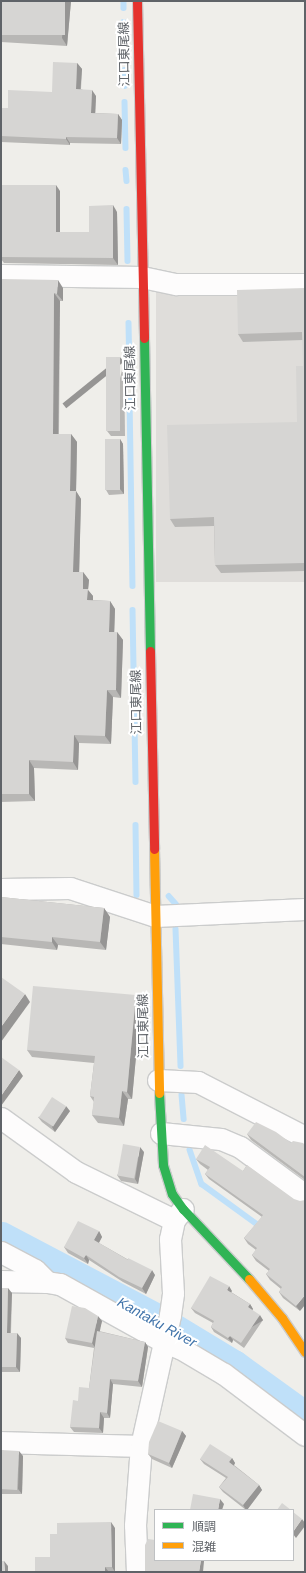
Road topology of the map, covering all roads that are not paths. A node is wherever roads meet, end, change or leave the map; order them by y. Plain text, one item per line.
1 (137, 1) edge
2 (1, 275) edge
3 (142, 277) junction
4 (305, 284) edge
5 (1, 889) edge
6 (305, 909) edge
7 (155, 916) junction
8 (158, 1080) junction
9 (1, 1118) edge
10 (161, 1133) junction
11 (305, 1137) edge
12 (305, 1195) edge
13 (179, 1215) junction
14 (1, 1252) edge
15 (1, 1281) edge
16 (47, 1282) junction
17 (164, 1340) junction
18 (305, 1352) edge
19 (305, 1435) edge
20 (1, 1442) edge
21 (141, 1446) junction
22 (137, 1572) edge

1 - 3 main road, 江口東尾線
2 - 3 street
3 - 4 street
3 - 7 main road, 江口東尾線
5 - 7 street
6 - 7 street
7 - 8 main road, 江口東尾線
8 - 10 main road, 江口東尾線
8 - 11 street
9 - 13 street
10 - 12 street
10 - 13 main road, 江口東尾線
13 - 17 street
13 - 18 main road, 江口東尾線
14 - 16 street
15 - 16 street
16 - 17 street
17 - 19 street
17 - 21 street
20 - 21 street
21 - 22 street

